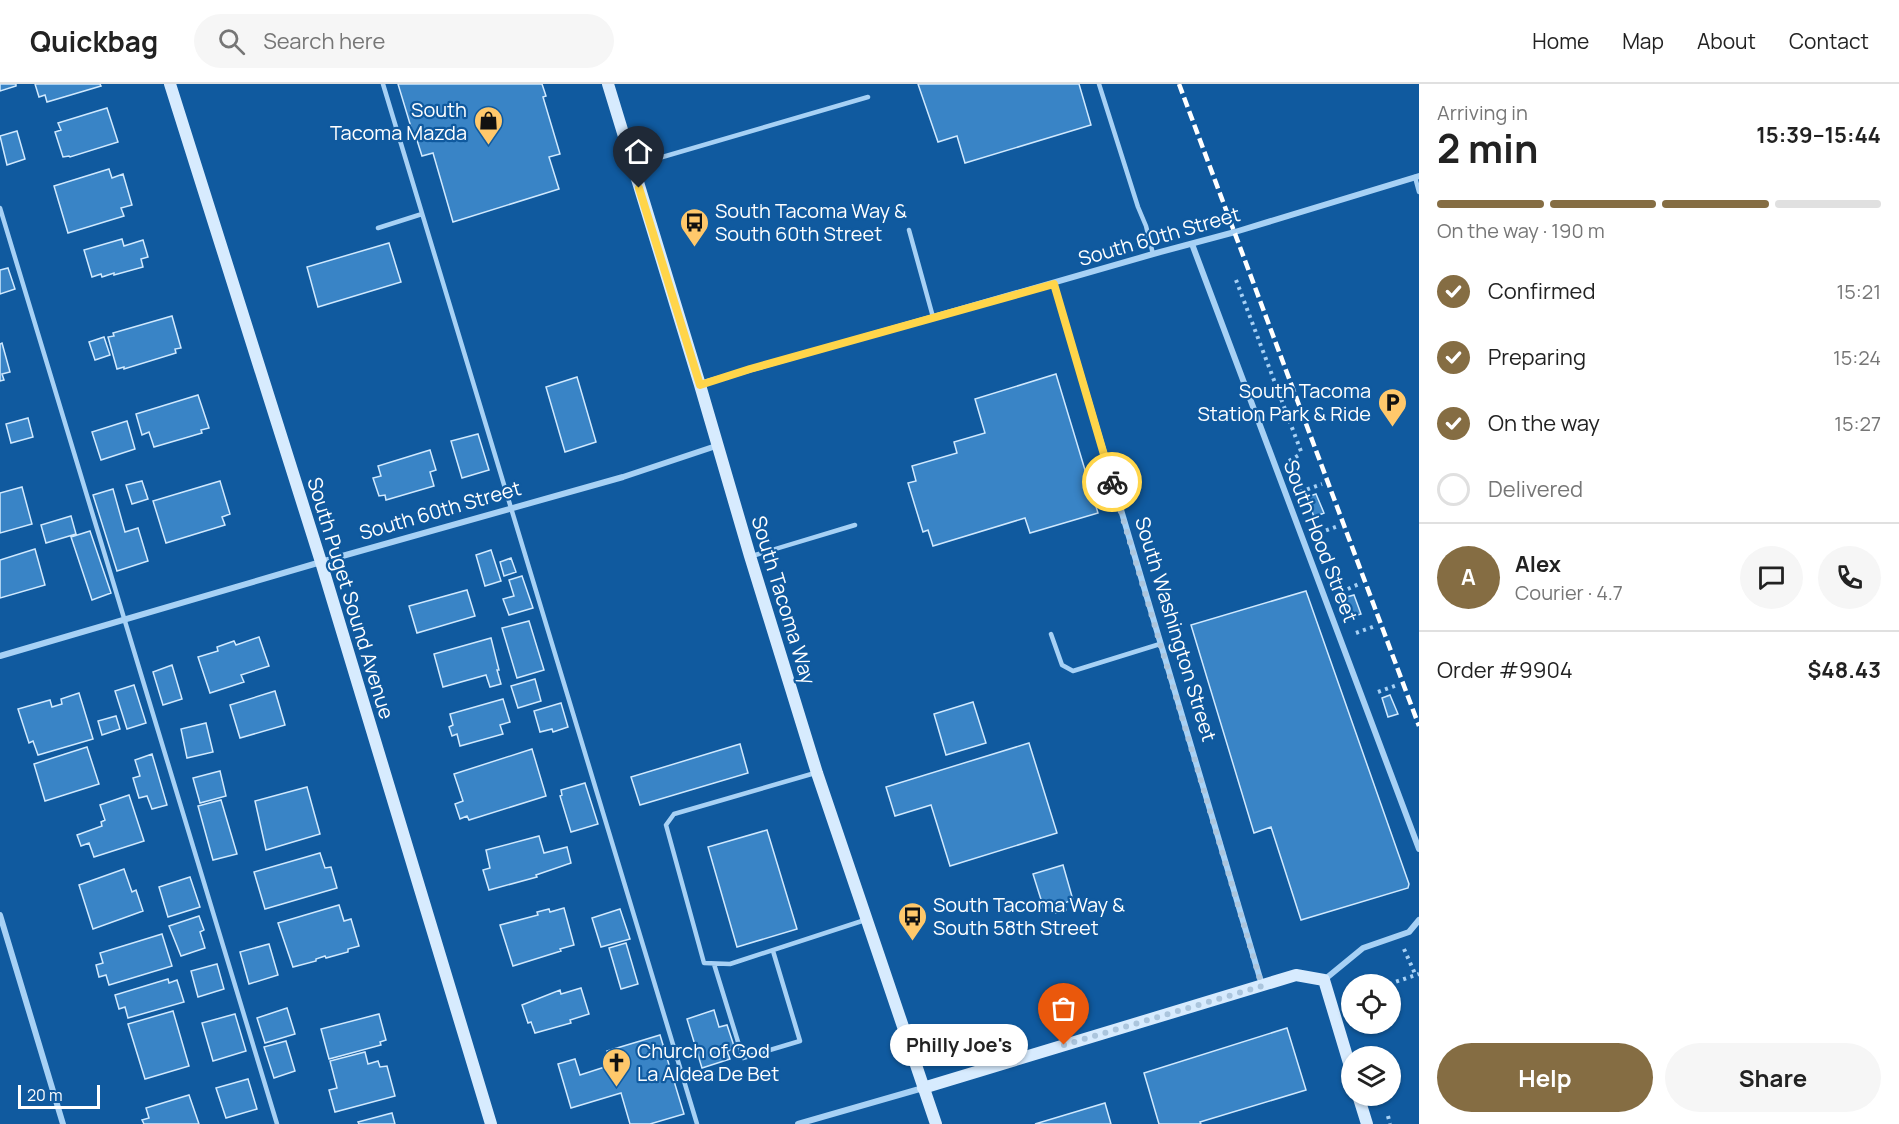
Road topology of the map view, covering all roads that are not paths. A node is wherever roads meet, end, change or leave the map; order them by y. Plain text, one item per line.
1 (170, 84) edge
2 (383, 84) edge
3 (608, 84) edge
4 (1099, 84) edge
5 (868, 97) dead end
6 (632, 166) junction
7 (1417, 176) edge
8 (1419, 192) edge
9 (0, 208) edge
10 (422, 214) junction
11 (378, 228) dead end
12 (909, 230) dead end
13 (1192, 244) junction
14 (1153, 254) junction
15 (1054, 284) junction
16 (933, 317) junction
17 (700, 385) junction
18 (716, 446) junction
19 (511, 507) junction
20 (855, 525) dead end
21 (750, 556) junction
22 (321, 562) junction
23 (124, 618) junction
24 (1051, 634) dead end
25 (1160, 644) junction
26 (0, 656) edge
27 (817, 773) junction
28 (1419, 849) edge
29 (0, 915) edge
30 (866, 919) junction
31 (1419, 920) edge
32 (773, 951) junction
33 (714, 964) junction
34 (1324, 980) junction
35 (1262, 986) junction
36 (1344, 1046) edge
37 (923, 1088) junction
38 (1361, 1106) edge
39 (63, 1124) edge
40 (277, 1124) edge
41 (491, 1124) edge
42 (697, 1124) edge
43 (798, 1124) edge
44 (936, 1124) edge
45 (1367, 1124) edge

1 - 22 street, South Puget Sound Avenue
2 - 10 lane
3 - 6 street, South Tacoma Way
4 - 14 lane
5 - 6 lane
6 - 17 street, South Tacoma Way
7 - 8 lane
7 - 13 street, South 60th Street
9 - 23 lane
10 - 11 lane
10 - 19 lane
12 - 16 lane
13 - 14 street, South 60th Street
13 - 28 street, South Hood Street
14 - 15 street, South 60th Street
15 - 16 street, South 60th Street
15 - 25 street, South Washington Street
16 - 17 street, South 60th Street
17 - 18 street, South Tacoma Way
18 - 19 street, South 60th Street
18 - 21 street, South Tacoma Way
19 - 22 street, South 60th Street
19 - 42 lane
20 - 21 lane
21 - 27 street, South Tacoma Way
22 - 23 street, South 60th Street
22 - 41 street, South Puget Sound Avenue
23 - 26 street, South 60th Street
23 - 40 lane
24 - 25 lane
25 - 35 street, South Washington Street
27 - 30 street, South Tacoma Way
27 - 33 lane
29 - 39 street
30 - 32 lane
30 - 37 street, South Tacoma Way
31 - 34 street
32 - 33 lane
32 - 33 lane
34 - 35 street
34 - 36 street
35 - 37 street
37 - 43 street
37 - 44 street, South Tacoma Way
38 - 45 street

